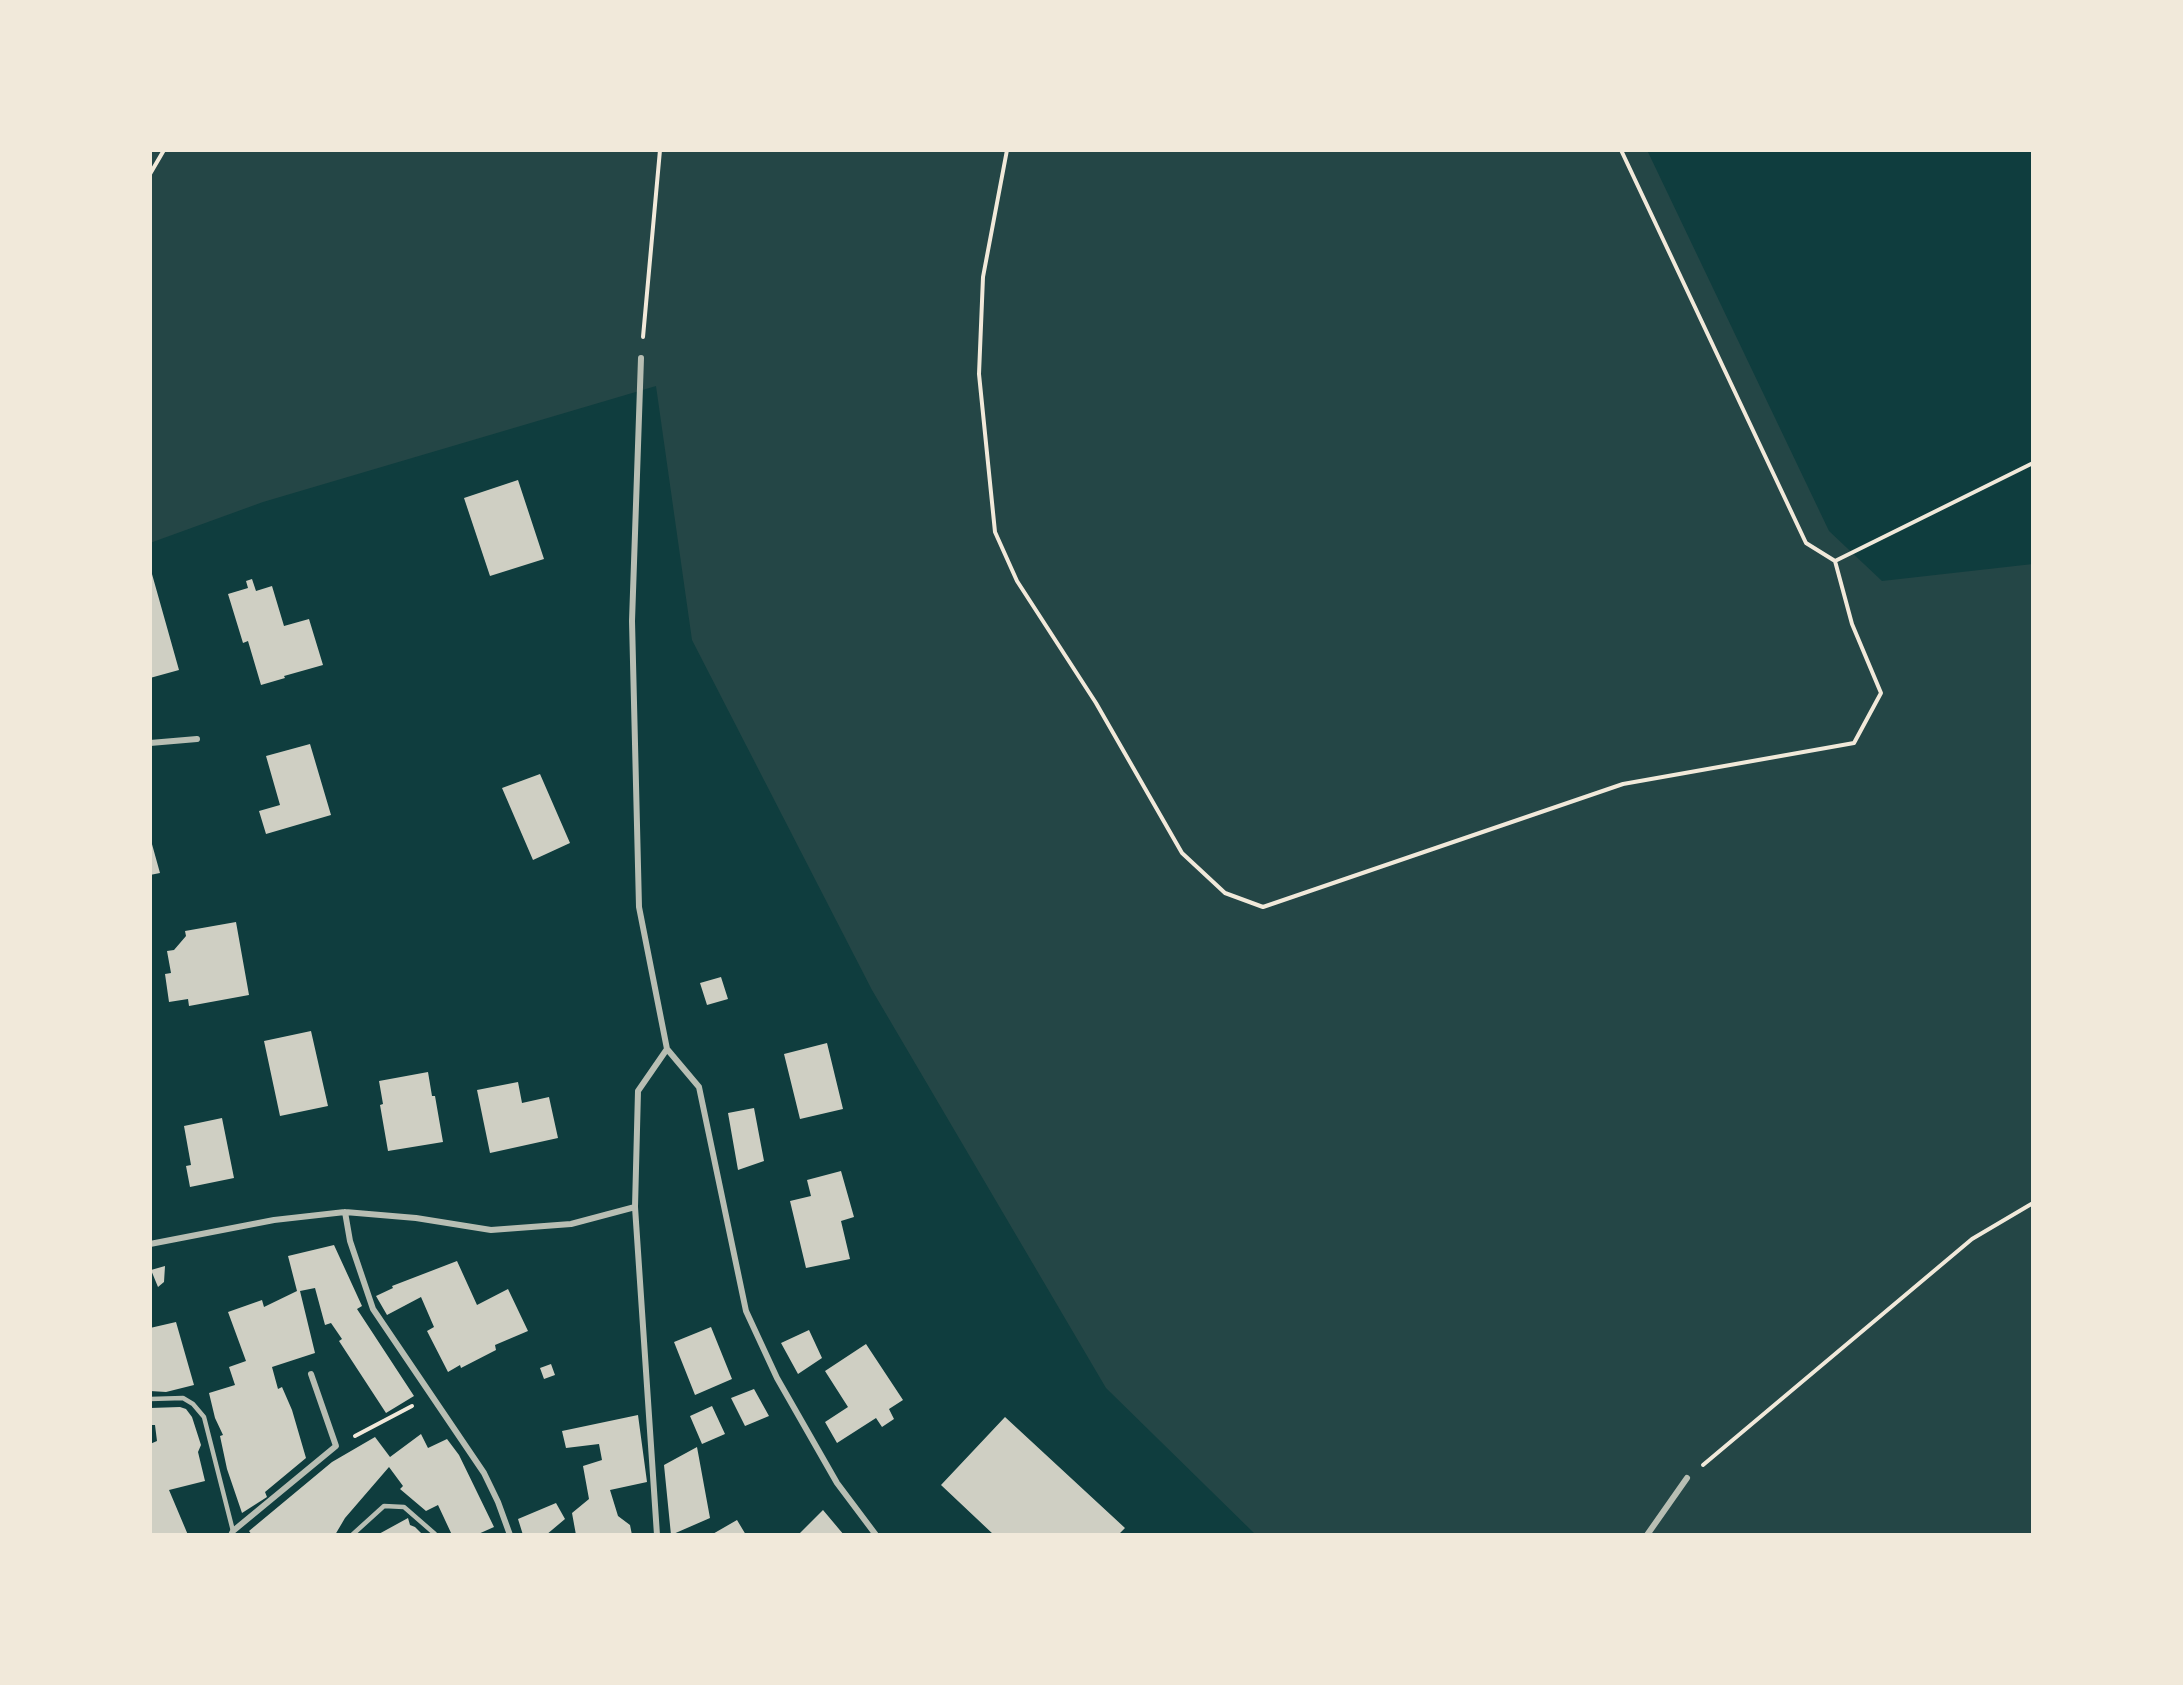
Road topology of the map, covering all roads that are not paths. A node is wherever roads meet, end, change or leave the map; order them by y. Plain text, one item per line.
1 (641, 358) road end
2 (197, 739) dead end
3 (150, 743) edge
4 (667, 1049) junction
5 (636, 1207) junction
6 (345, 1212) junction
7 (150, 1244) edge
8 (311, 1374) dead end
9 (150, 1399) edge
10 (1688, 1478) road end
11 (232, 1533) edge
12 (435, 1534) edge
13 (352, 1535) edge
14 (510, 1535) edge
15 (657, 1535) edge
16 (876, 1535) edge
17 (1647, 1535) edge

1 - 4 street
2 - 3 street
4 - 5 street
4 - 16 street
5 - 6 street
5 - 15 street
6 - 7 street
6 - 14 street
8 - 11 street
9 - 11 lane
10 - 17 street
12 - 13 lane

